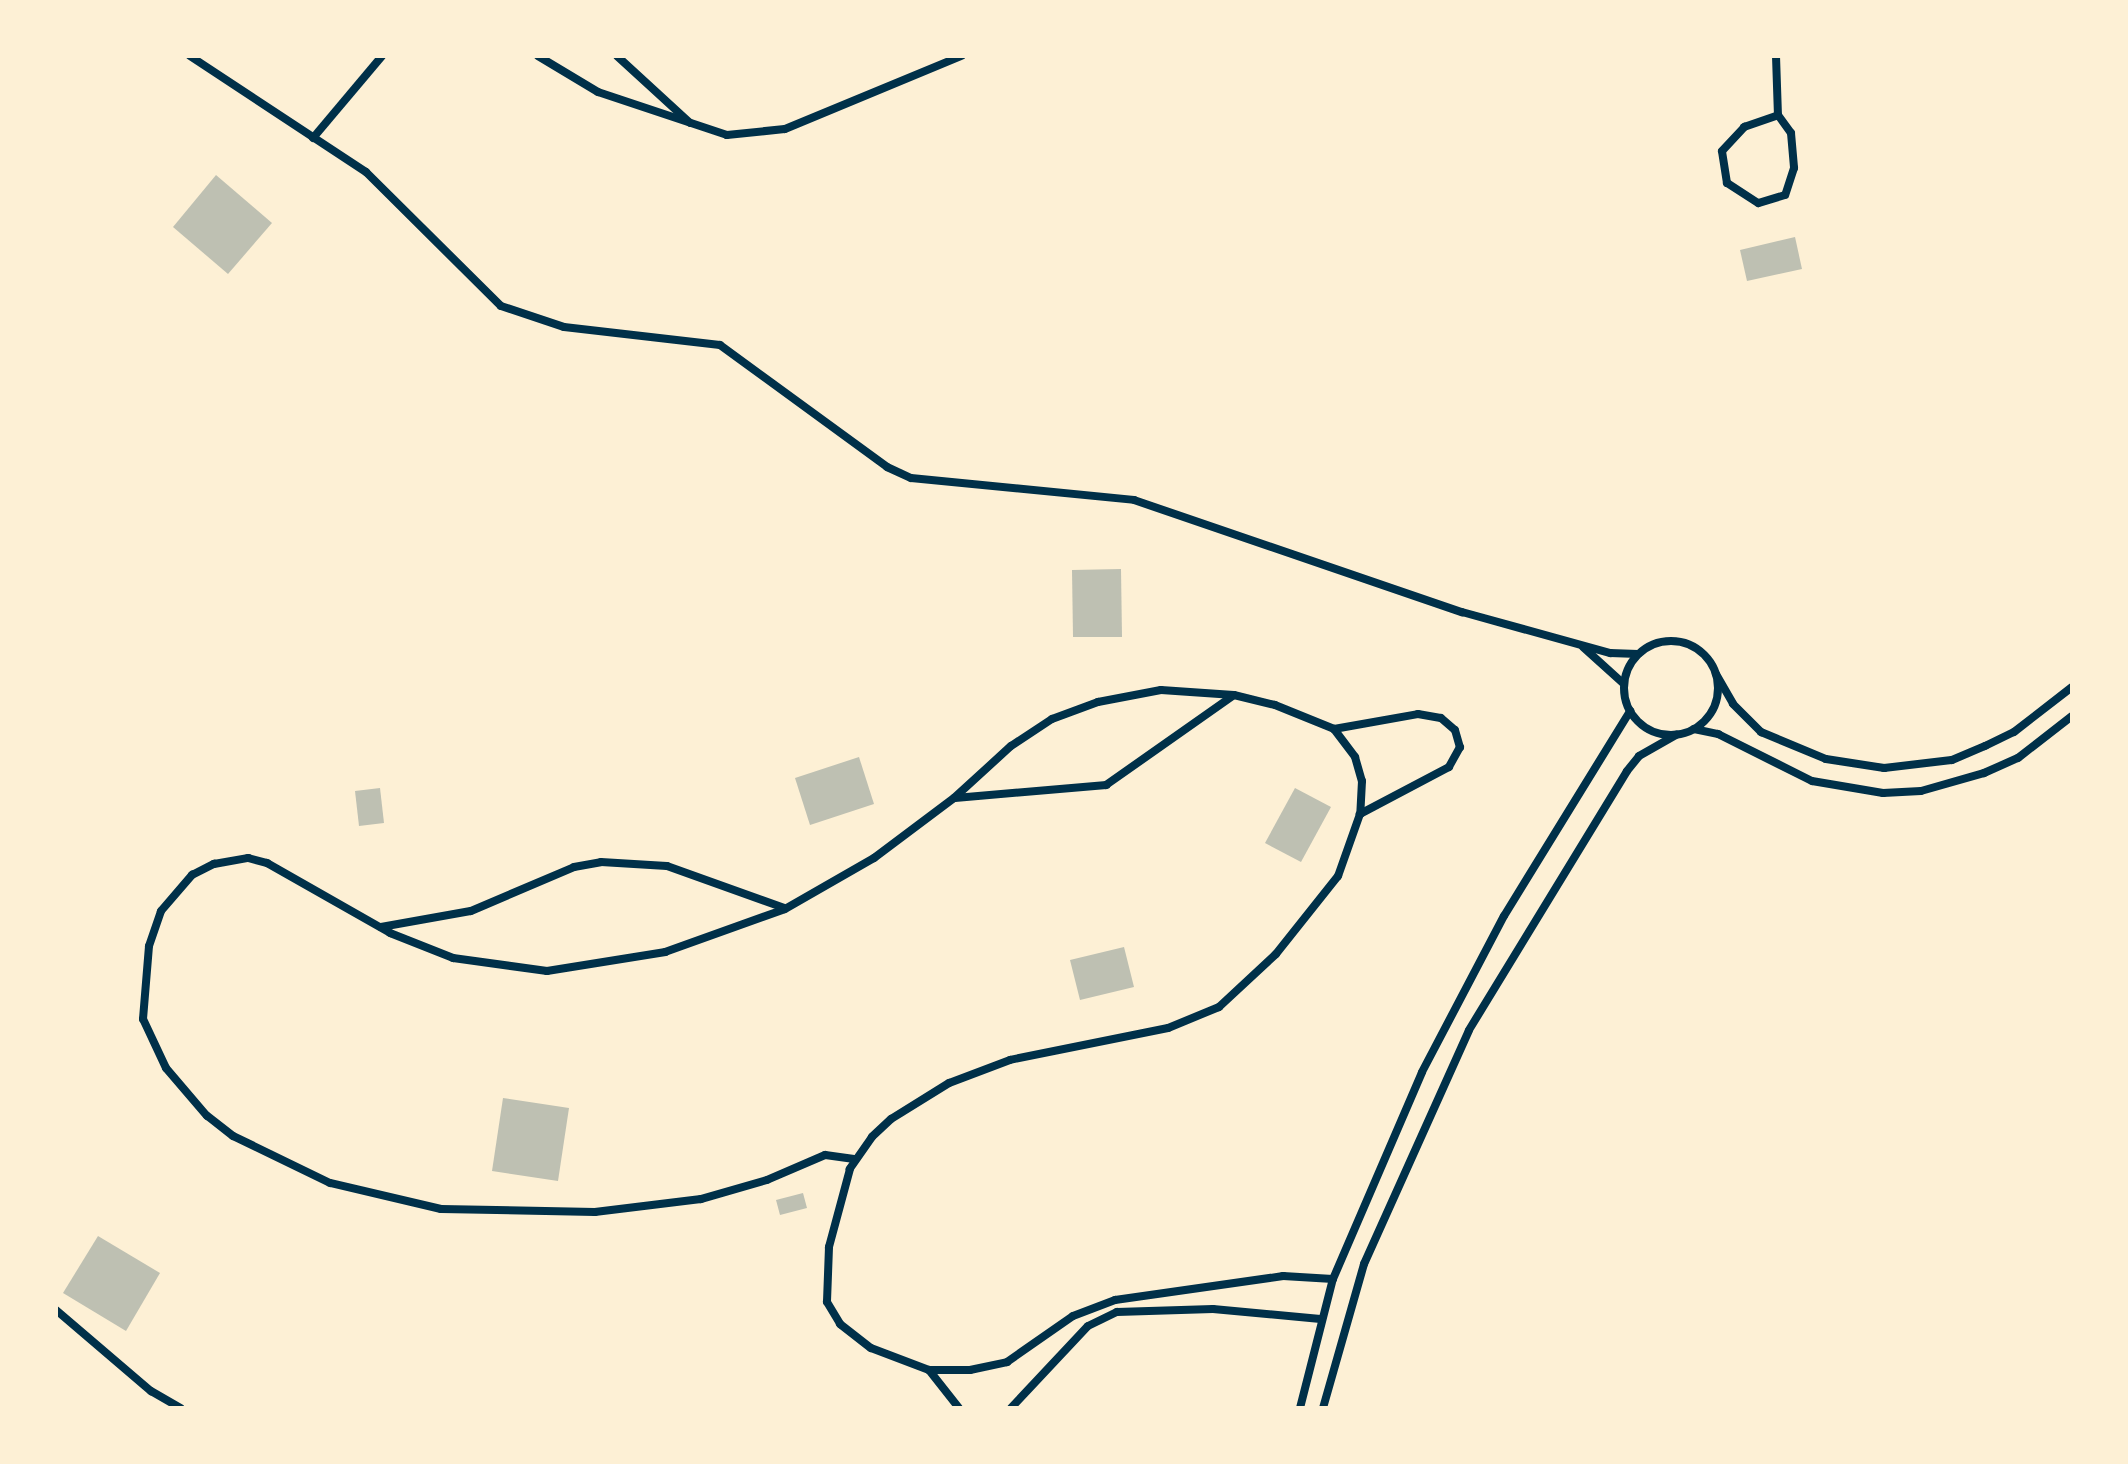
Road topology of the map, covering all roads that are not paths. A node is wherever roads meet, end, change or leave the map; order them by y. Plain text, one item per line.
1 (190, 56) edge
2 (382, 56) edge
3 (538, 56) edge
4 (617, 56) edge
5 (961, 56) edge
6 (1776, 56) edge
7 (1778, 115) junction
8 (696, 128) junction
9 (313, 138) junction
10 (1576, 642) junction
11 (1638, 654) junction
12 (1716, 674) junction
13 (1624, 684) junction
14 (2072, 687) edge
15 (1234, 695) junction
16 (1630, 711) junction
17 (2072, 716) edge
18 (1334, 729) junction
19 (1694, 729) junction
20 (1676, 735) junction
21 (954, 798) junction
22 (1360, 814) junction
23 (785, 909) junction
24 (381, 927) junction
25 (854, 1159) junction
26 (1333, 1279) junction
27 (56, 1310) edge
28 (1321, 1319) junction
29 (929, 1370) junction
30 (180, 1408) edge
31 (959, 1408) edge
32 (1011, 1408) edge
33 (1300, 1408) edge
34 (1323, 1408) edge

1 - 9 street
2 - 9 street
3 - 8 street
4 - 8 street
5 - 8 street
6 - 7 street
7 - 7 street
9 - 10 street
10 - 11 street
10 - 13 street
11 - 12 street
11 - 13 street
12 - 14 street
12 - 19 street
13 - 16 street
15 - 18 street
15 - 21 street
15 - 21 street
16 - 20 street
16 - 26 street
17 - 19 street
18 - 22 street
18 - 22 street
19 - 20 street
20 - 34 street
21 - 23 street
22 - 25 street
23 - 24 street
23 - 24 street
24 - 25 street
25 - 29 street
26 - 28 street
26 - 29 street
27 - 30 street
28 - 32 street
28 - 33 street
29 - 31 street

